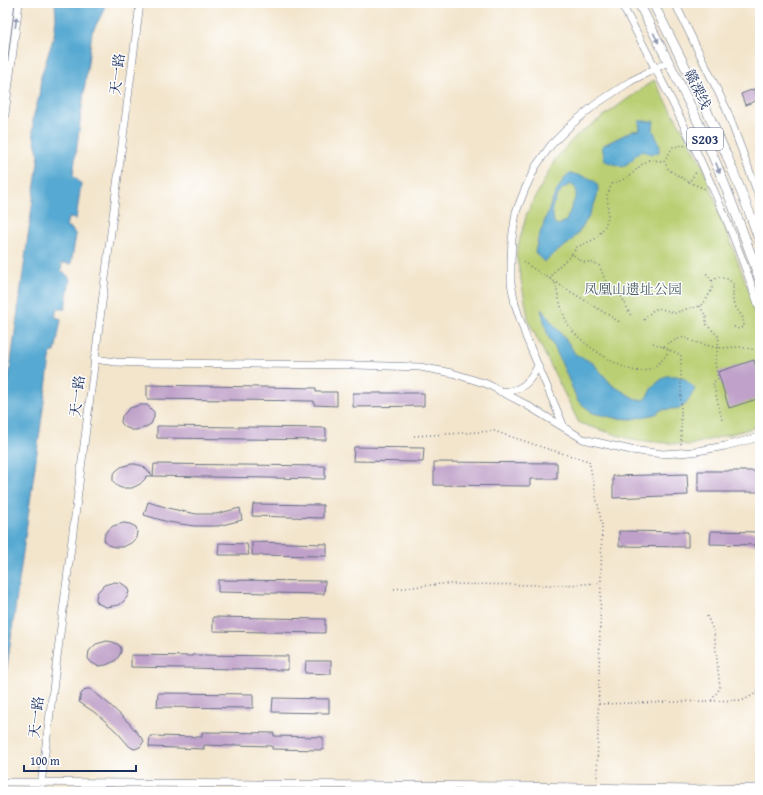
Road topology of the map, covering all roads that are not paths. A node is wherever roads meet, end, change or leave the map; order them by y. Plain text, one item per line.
1 (11, 3) edge
2 (19, 3) edge
3 (140, 3) edge
4 (621, 3) edge
5 (639, 3) edge
6 (653, 3) edge
7 (675, 3) edge
8 (668, 62) junction
9 (3, 66) edge
10 (656, 69) junction
11 (3, 130) edge
12 (760, 199) edge
13 (760, 242) edge
14 (760, 280) edge
15 (760, 310) edge
16 (94, 359) junction
17 (538, 366) junction
18 (501, 392) junction
19 (564, 427) junction
20 (760, 437) edge
21 (3, 782) edge
22 (41, 782) junction
23 (760, 788) edge
24 (40, 792) edge

1 - 9 street
11 -> 2 street
3 - 16 street, 天一路
4 - 10 street
5 -> 8 main road, 赣溧线 / S203
6 - 13 main road, 赣溧线 / S203
7 - 12 street
8 - 10 street
8 -> 14 main road, 赣溧线 / S203
10 - 15 street
10 - 17 street
16 - 18 street
16 - 22 street, 天一路
17 - 18 street
17 - 19 street
18 - 19 street
19 - 20 street
21 - 22 street
22 - 23 street
22 - 24 street, 天一路

